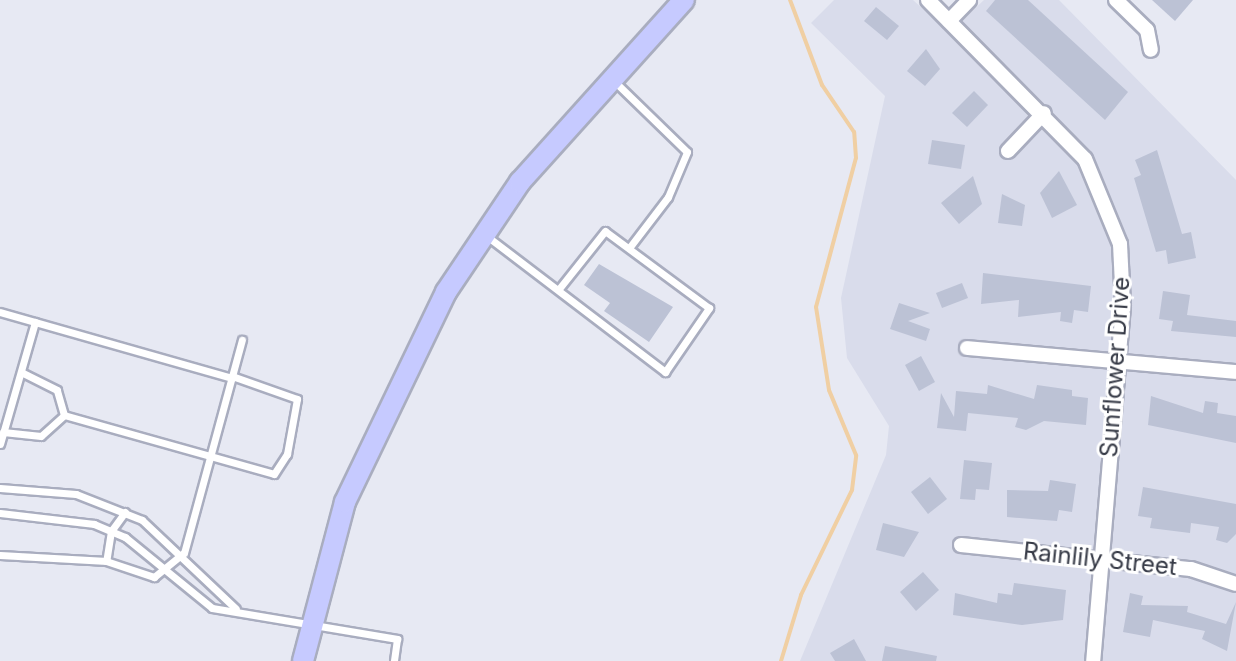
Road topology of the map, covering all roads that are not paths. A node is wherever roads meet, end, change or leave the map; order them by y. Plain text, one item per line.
1 (684, 0) edge
2 (928, 0) edge
3 (969, 0) edge
4 (1116, 0) edge
5 (949, 21) junction
6 (1151, 50) dead end
7 (611, 78) junction
8 (1044, 113) junction
9 (1008, 151) dead end
10 (483, 233) junction
11 (629, 248) junction
12 (558, 290) junction
13 (0, 312) edge
14 (35, 322) junction
15 (242, 340) dead end
16 (967, 348) dead end
17 (1117, 361) junction
18 (21, 372) junction
19 (1236, 372) edge
20 (232, 377) junction
21 (64, 415) junction
22 (3, 432) junction
23 (0, 444) edge
24 (210, 457) junction
25 (0, 488) edge
26 (125, 512) junction
27 (0, 513) edge
28 (111, 531) junction
29 (961, 545) dead end
30 (184, 553) junction
31 (0, 555) edge
32 (1102, 559) junction
33 (107, 561) junction
34 (167, 570) junction
35 (1236, 584) edge
36 (236, 609) junction
37 (311, 628) junction
38 (303, 661) edge
39 (394, 661) edge
40 (1093, 661) edge

1 - 7 main road
2 - 5 street, Sunflower Drive
3 - 5 street
4 - 6 street
5 - 8 street, Sunflower Drive
7 - 10 main road
7 - 11 lane
8 - 9 street
8 - 17 street, Sunflower Drive
10 - 12 lane
10 - 37 main road
11 - 12 lane
11 - 12 lane
13 - 14 lane
14 - 18 lane
14 - 20 lane
15 - 20 lane
16 - 17 street
17 - 19 street
17 - 32 street, Sunflower Drive
18 - 21 lane
18 - 22 lane
20 - 24 lane
20 - 24 lane
21 - 22 lane
21 - 24 lane
22 - 23 lane
24 - 30 lane
25 - 26 lane
26 - 28 lane
26 - 30 lane
27 - 28 lane
28 - 33 lane
28 - 34 lane
29 - 32 street, Rainlily Street
30 - 34 lane
30 - 36 lane
31 - 33 lane
32 - 35 street, Rainlily Street
32 - 40 street, Sunflower Drive
33 - 34 lane
34 - 36 lane
36 - 37 lane
37 - 38 main road
37 - 39 lane

